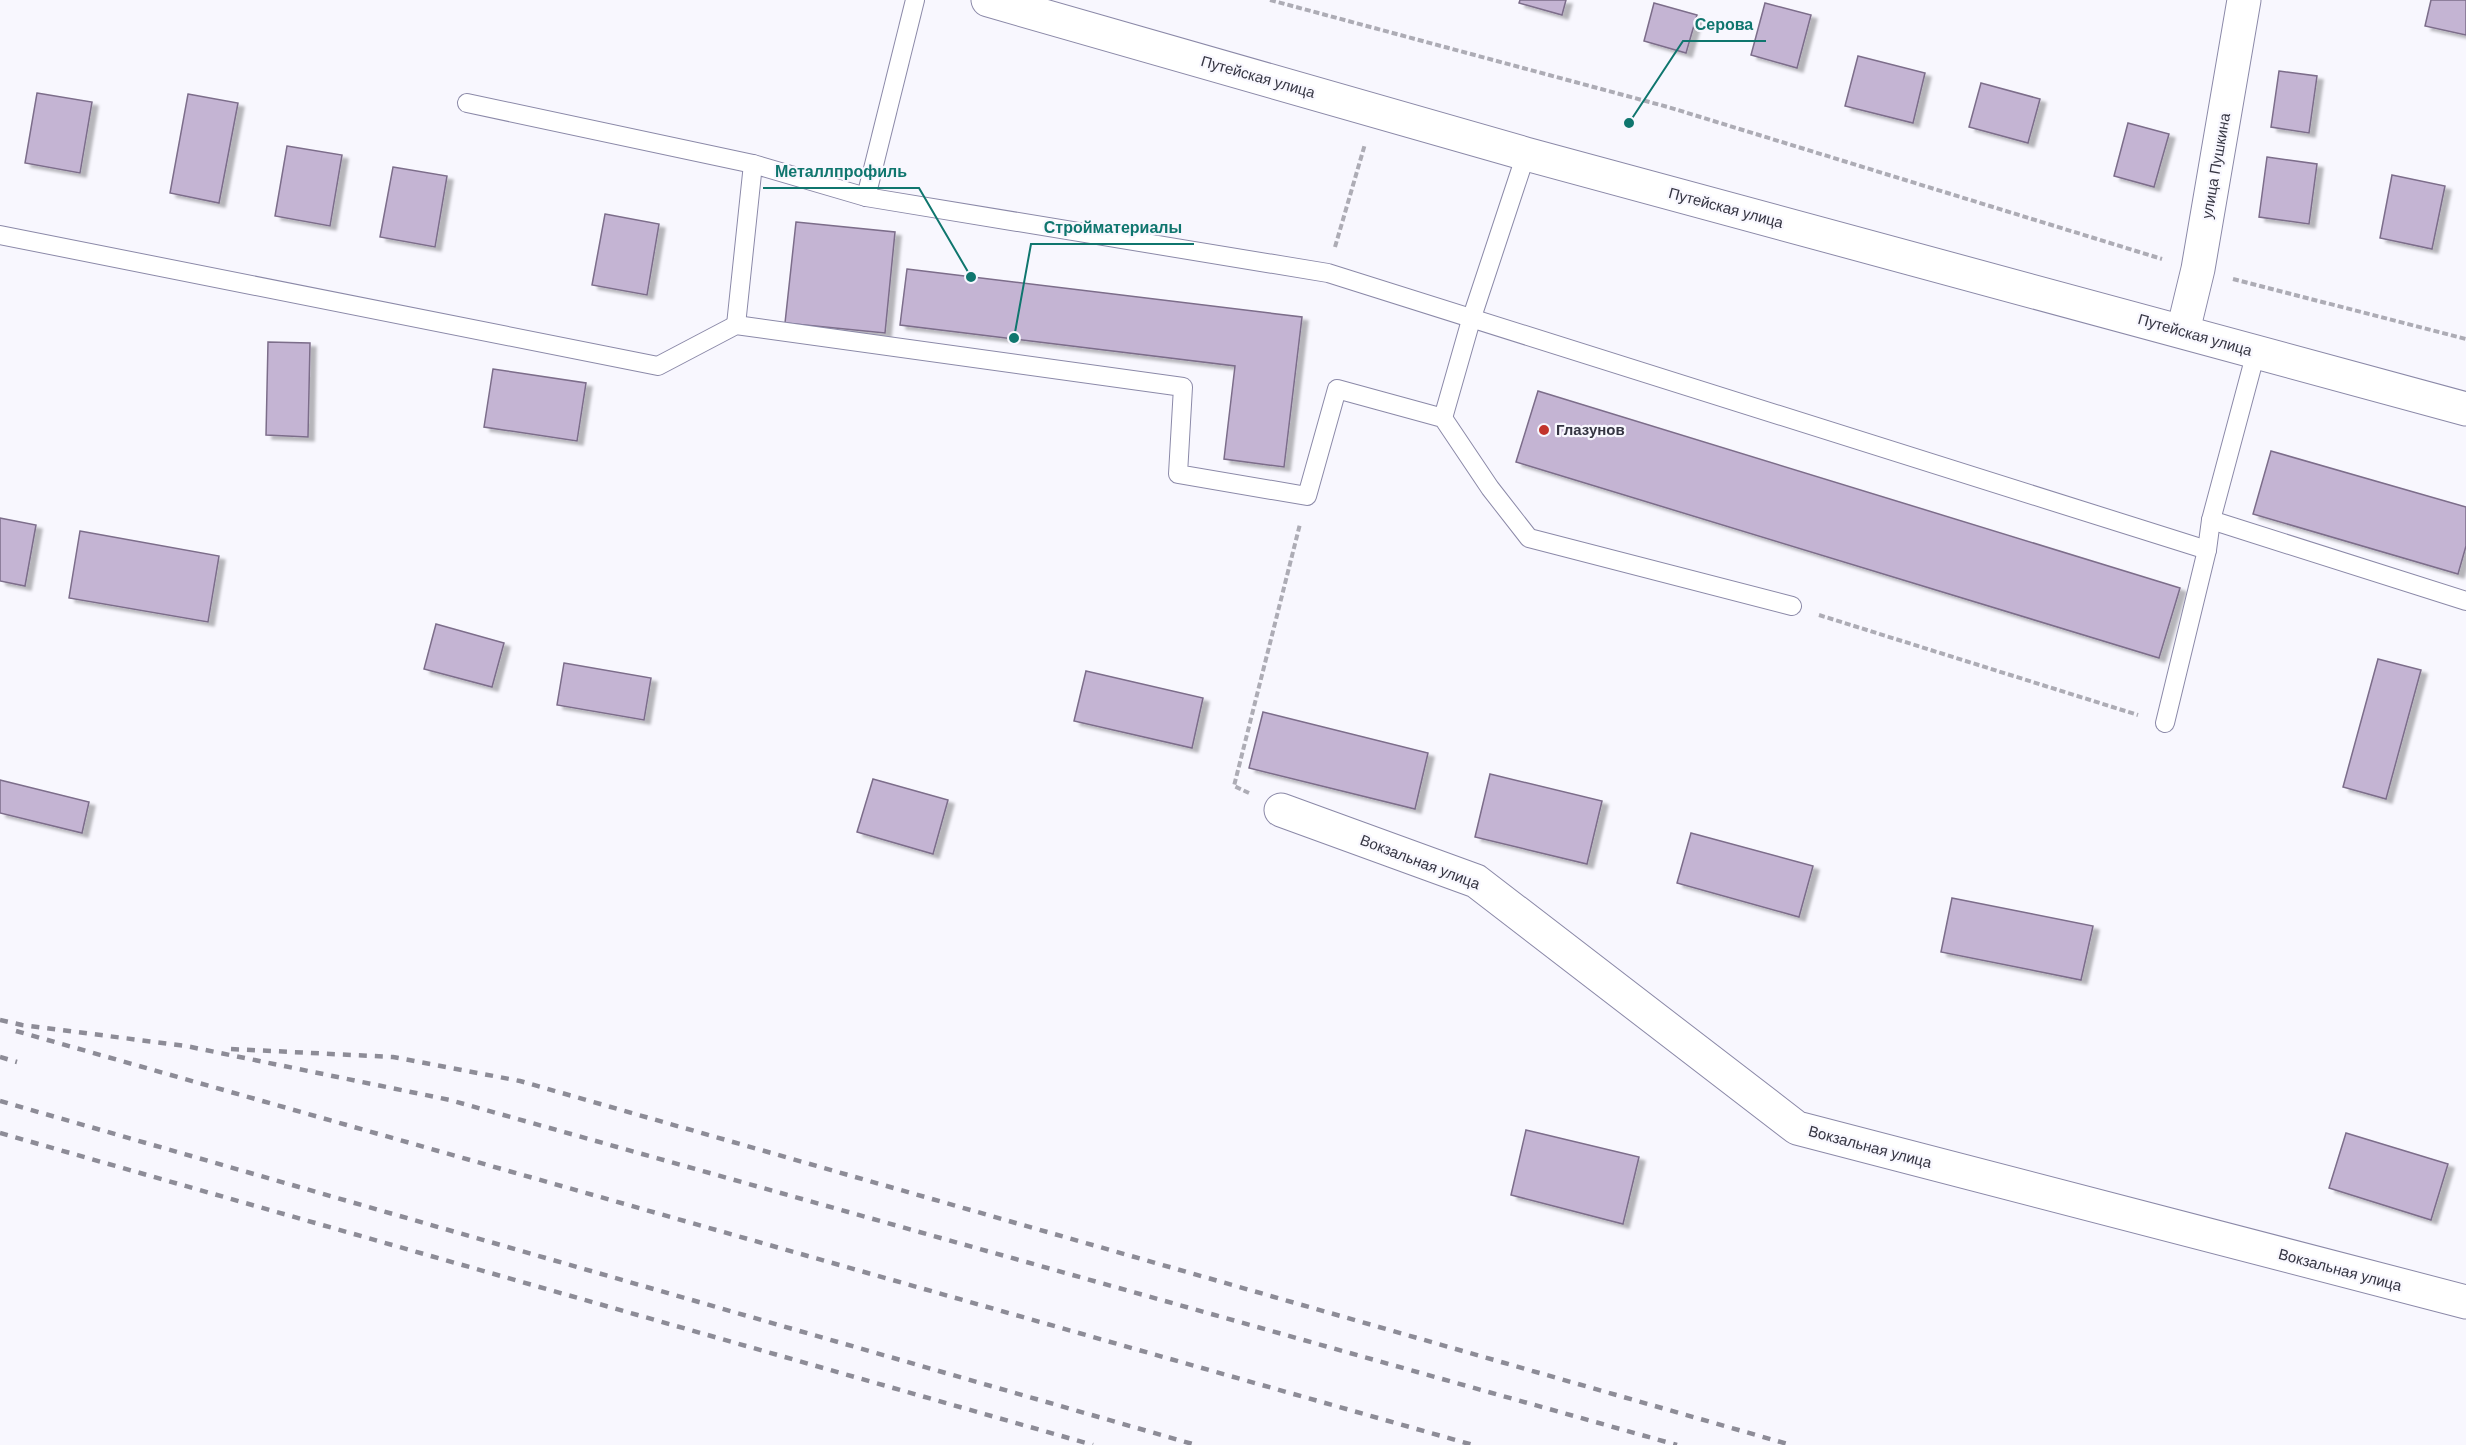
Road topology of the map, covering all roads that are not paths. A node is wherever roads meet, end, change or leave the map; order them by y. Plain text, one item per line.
1 (915, 0) edge
2 (988, 0) edge
3 (2244, 0) edge
4 (467, 103) dead end
5 (1526, 154) junction
6 (753, 164) junction
7 (866, 197) junction
8 (0, 235) edge
9 (1471, 320) junction
10 (736, 326) junction
11 (2183, 331) junction
12 (2256, 352) junction
13 (2466, 409) edge
14 (1443, 418) junction
15 (2211, 520) junction
16 (2207, 550) junction
17 (2466, 601) edge
18 (1792, 606) road end
19 (2165, 723) road end
20 (1281, 810) road end
21 (2466, 1302) edge

1 - 7 lane
2 - 5 street, Путейская улица
3 - 11 street, улица Пушкина
4 - 6 lane
5 - 9 lane
5 - 11 street, Путейская улица
6 - 7 lane
6 - 10 lane
7 - 9 lane
8 - 10 lane
9 - 14 lane
9 - 16 lane
10 - 14 lane
11 - 12 street, Путейская улица
12 - 13 street, Путейская улица
12 - 15 lane
14 - 18 lane
15 - 16 lane
15 - 17 lane
16 - 19 lane
20 - 21 street, Вокзальная улица

